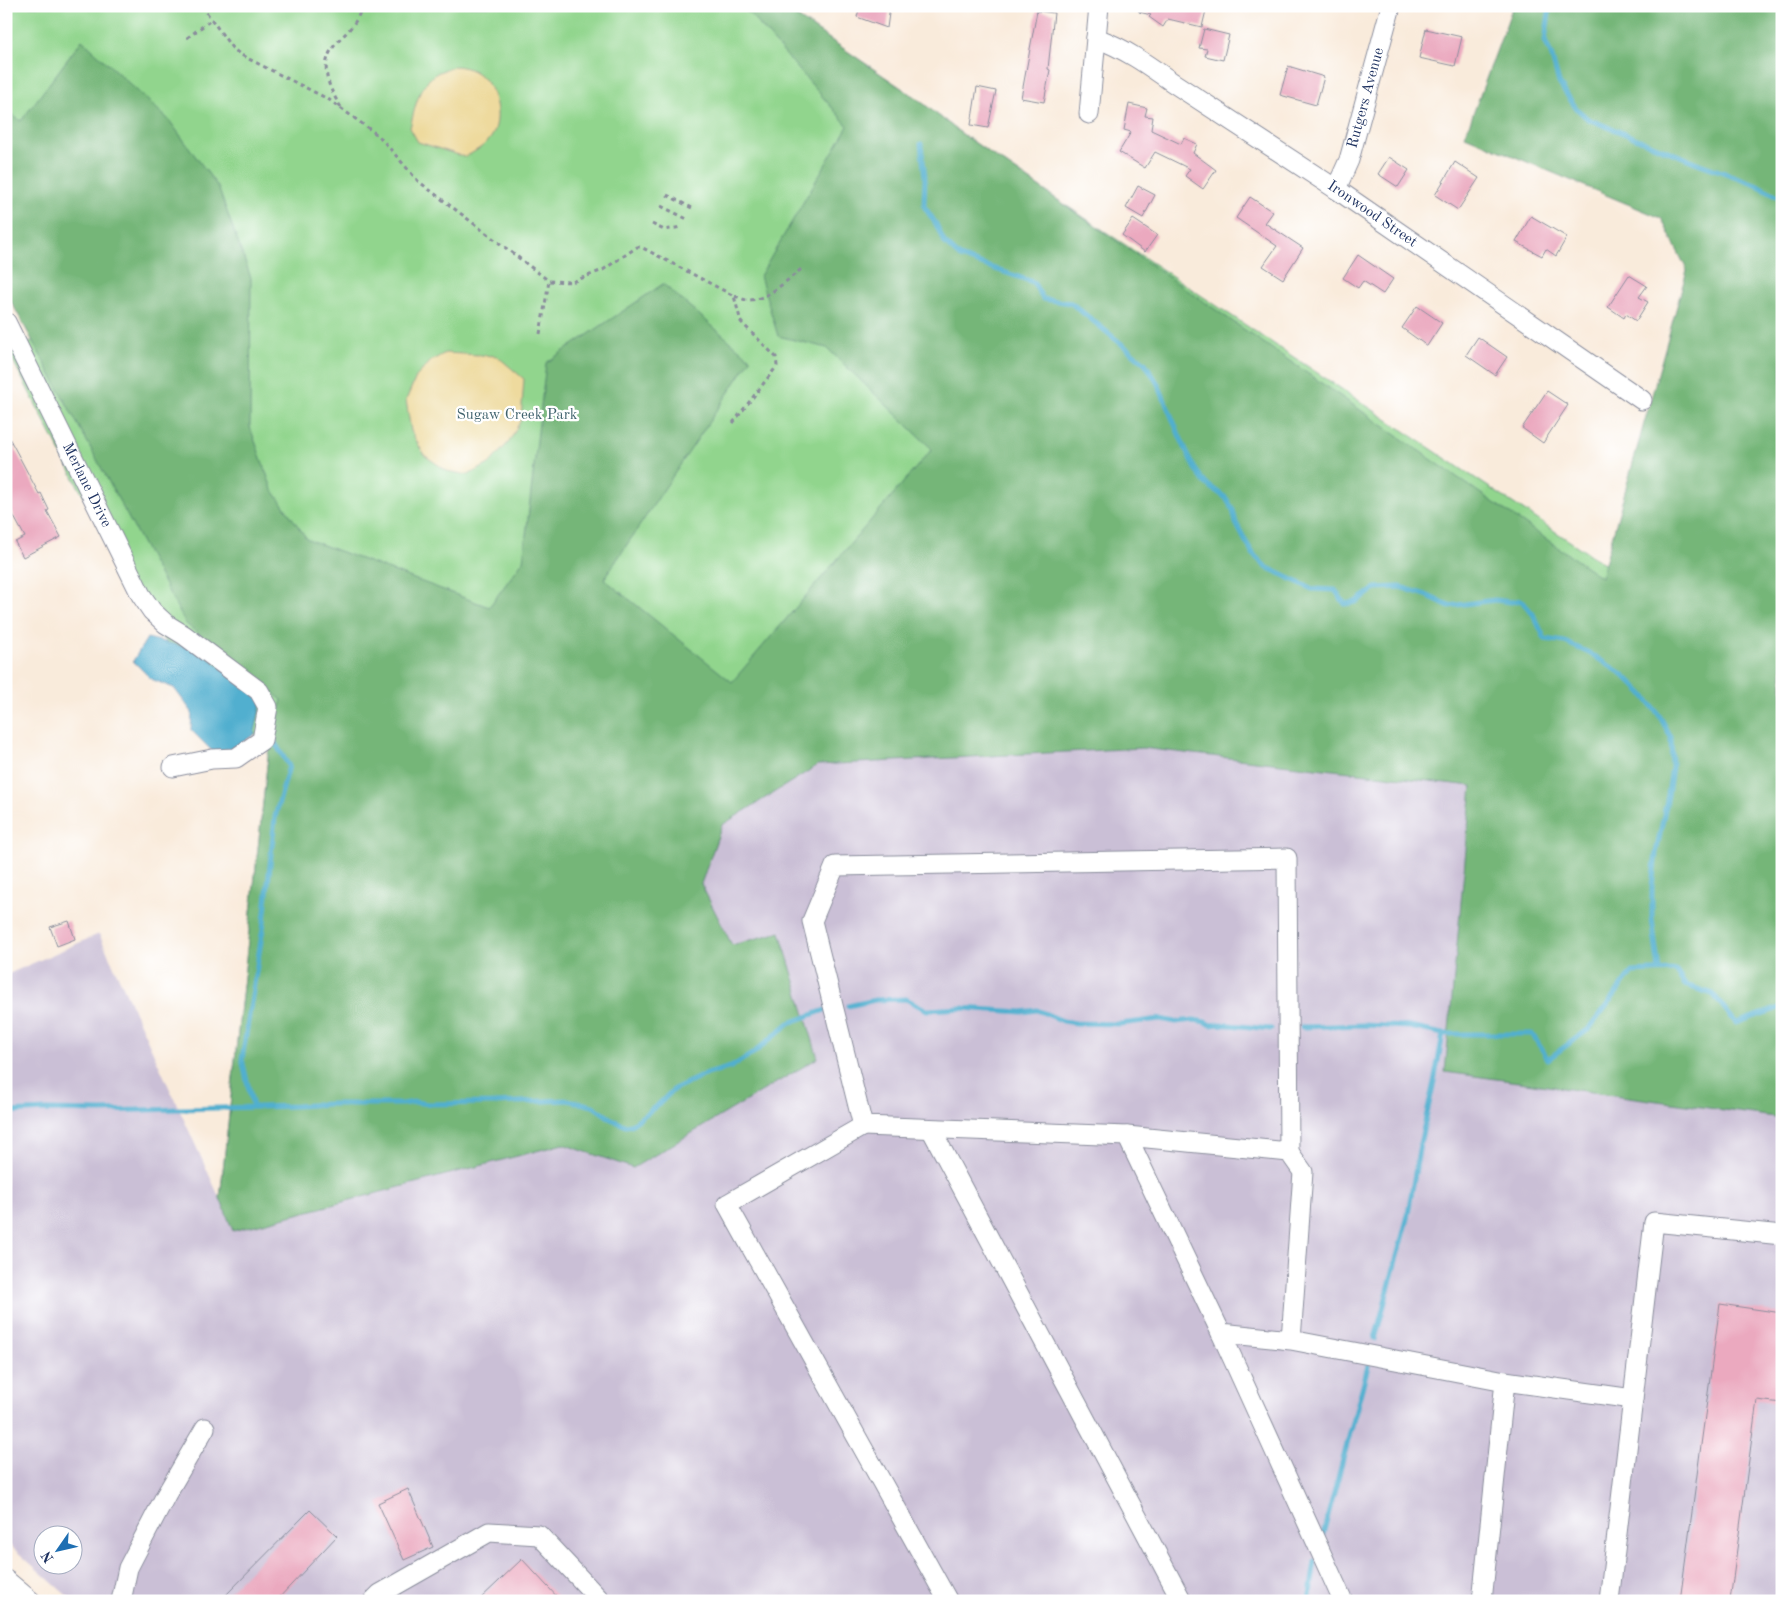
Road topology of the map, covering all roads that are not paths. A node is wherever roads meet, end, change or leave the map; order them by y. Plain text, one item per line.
1 (1100, 6) edge
2 (1391, 6) edge
3 (1096, 38) junction
4 (1089, 114) dead end
5 (1336, 189) junction
6 (6, 322) edge
7 (1642, 400) dead end
8 (173, 767) dead end
9 (863, 1126) junction
10 (931, 1129) junction
11 (1127, 1136) junction
12 (1289, 1152) junction
13 (1782, 1235) edge
14 (1222, 1333) junction
15 (1291, 1340) junction
16 (1505, 1381) junction
17 (1633, 1399) junction
18 (205, 1428) dead end
19 (6, 1580) edge
20 (32, 1601) edge
21 (121, 1601) edge
22 (373, 1601) edge
23 (601, 1601) edge
24 (948, 1601) edge
25 (1182, 1601) edge
26 (1342, 1601) edge
27 (1482, 1601) edge
28 (1609, 1601) edge

1 - 3 street
2 - 5 street, Rutgers Avenue
3 - 4 street
3 - 5 street, Ironwood Street
5 - 7 street, Ironwood Street
6 - 8 street, Merlane Drive
9 - 10 street
9 - 12 street
9 - 24 street
10 - 11 street
10 - 25 street
11 - 12 street
11 - 14 street
12 - 15 street
13 - 17 street
14 - 15 street
14 - 26 street
15 - 16 street
16 - 17 street
16 - 27 street
17 - 28 street
18 - 21 street
19 - 20 street
22 - 23 street

